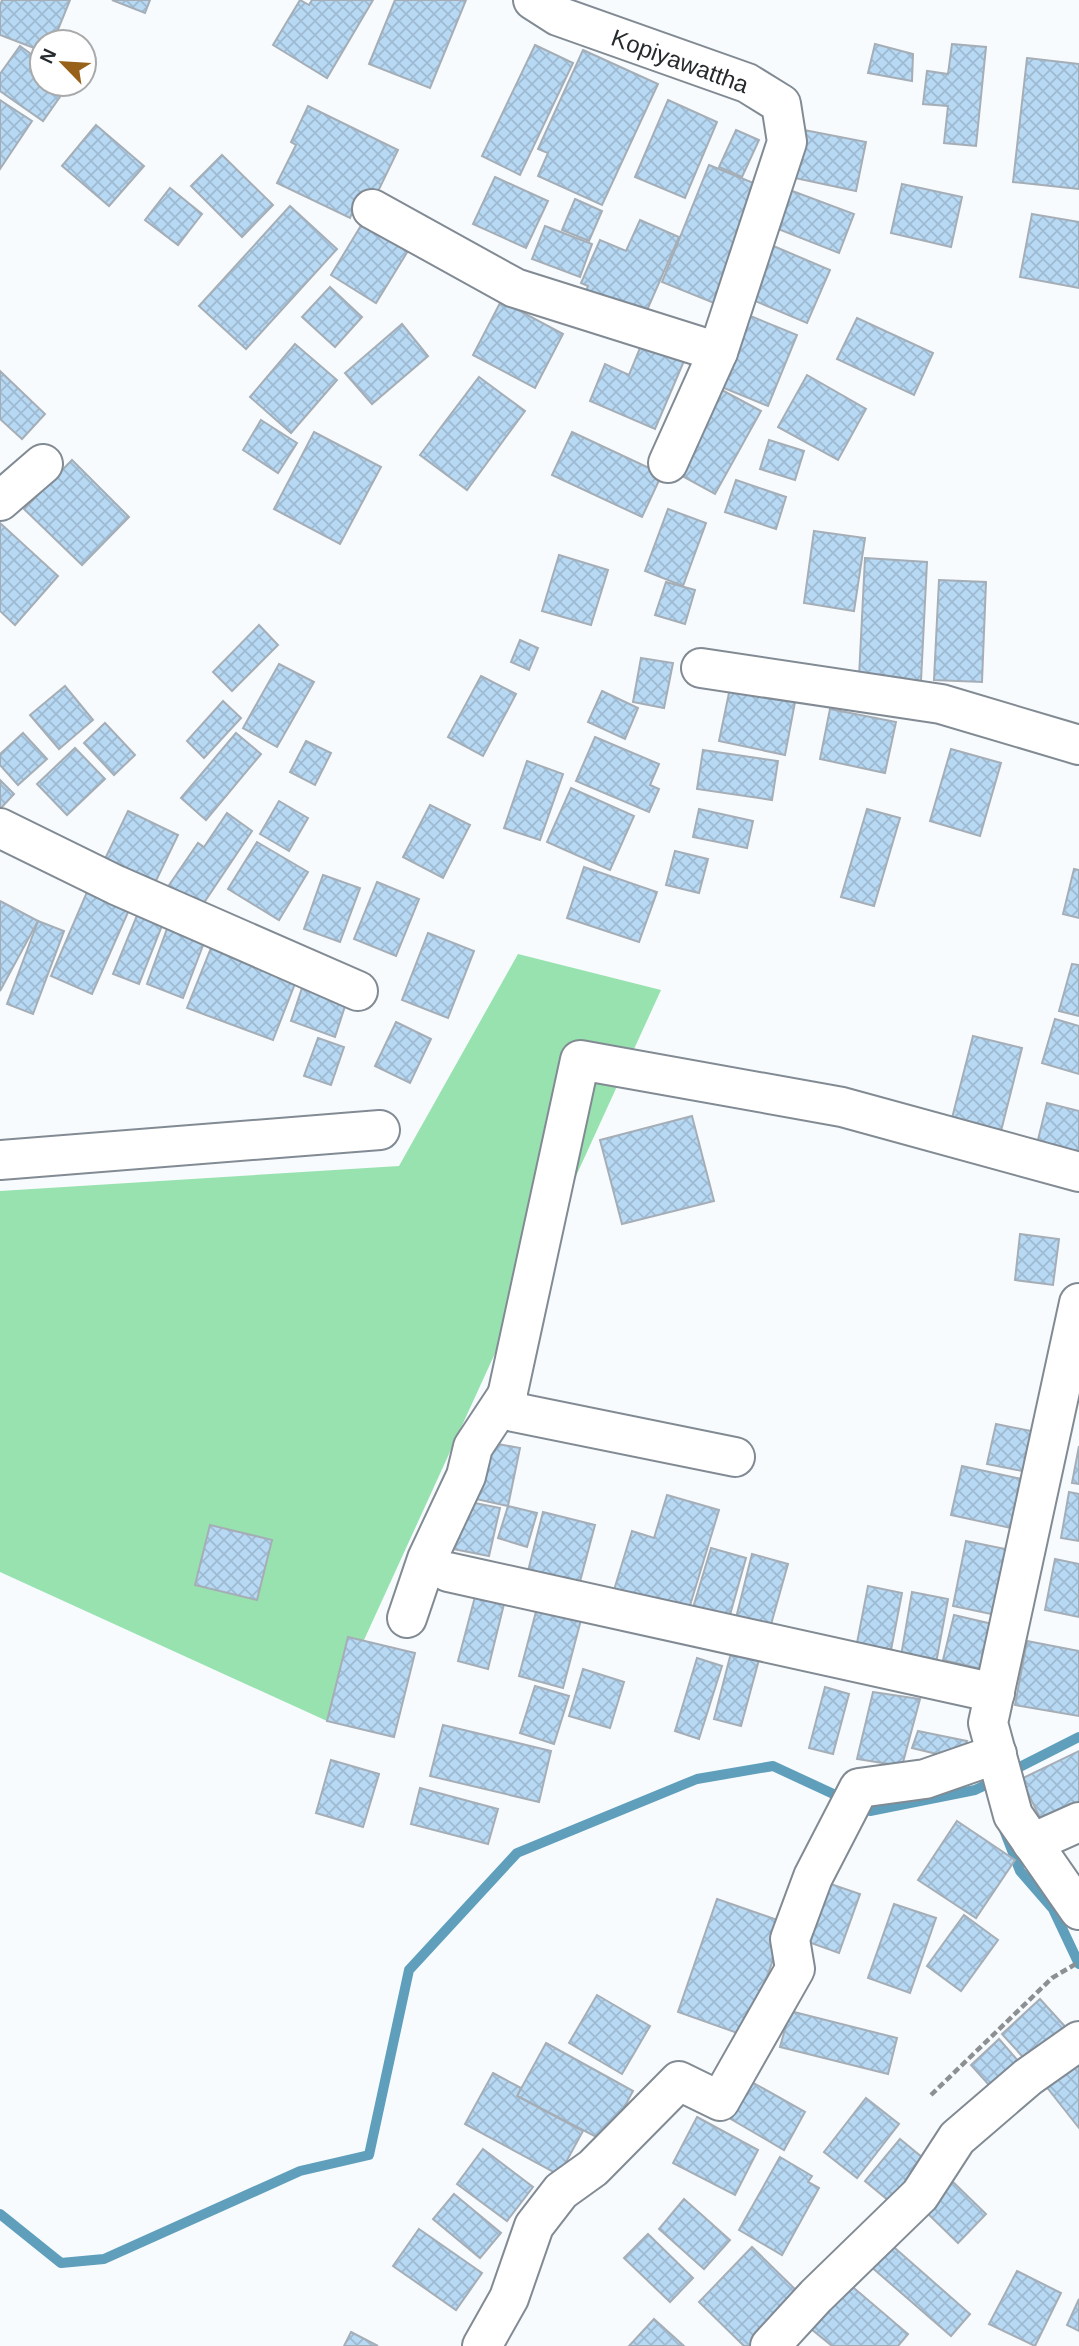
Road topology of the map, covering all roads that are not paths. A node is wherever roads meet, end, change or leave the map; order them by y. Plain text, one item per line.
1 (533, 0) edge
2 (372, 209) dead end
3 (718, 352) junction
4 (668, 463) dead end
5 (43, 464) dead end
6 (0, 501) edge
7 (701, 668) dead end
8 (1079, 745) edge
9 (0, 828) edge
10 (358, 991) dead end
11 (380, 1130) dead end
12 (0, 1160) edge
13 (1079, 1172) edge
14 (1079, 1303) edge
15 (508, 1394) junction
16 (734, 1457) dead end
17 (448, 1572) dead end
18 (408, 1618) dead end
19 (995, 1693) junction
20 (998, 1756) junction
21 (1079, 1822) edge
22 (1032, 1843) junction
23 (1079, 1910) edge
24 (1079, 2041) edge
25 (482, 2346) edge
26 (769, 2346) edge

1 - 3 street, Kopiyawattha
2 - 3 street
3 - 4 street, Kopiyawattha
5 - 6 street
7 - 8 street
9 - 10 street
11 - 12 street
13 - 15 street
14 - 19 street
15 - 16 street
15 - 18 street
17 - 19 street
19 - 20 street
20 - 22 street
20 - 25 street
21 - 22 street
22 - 23 street
24 - 26 street

